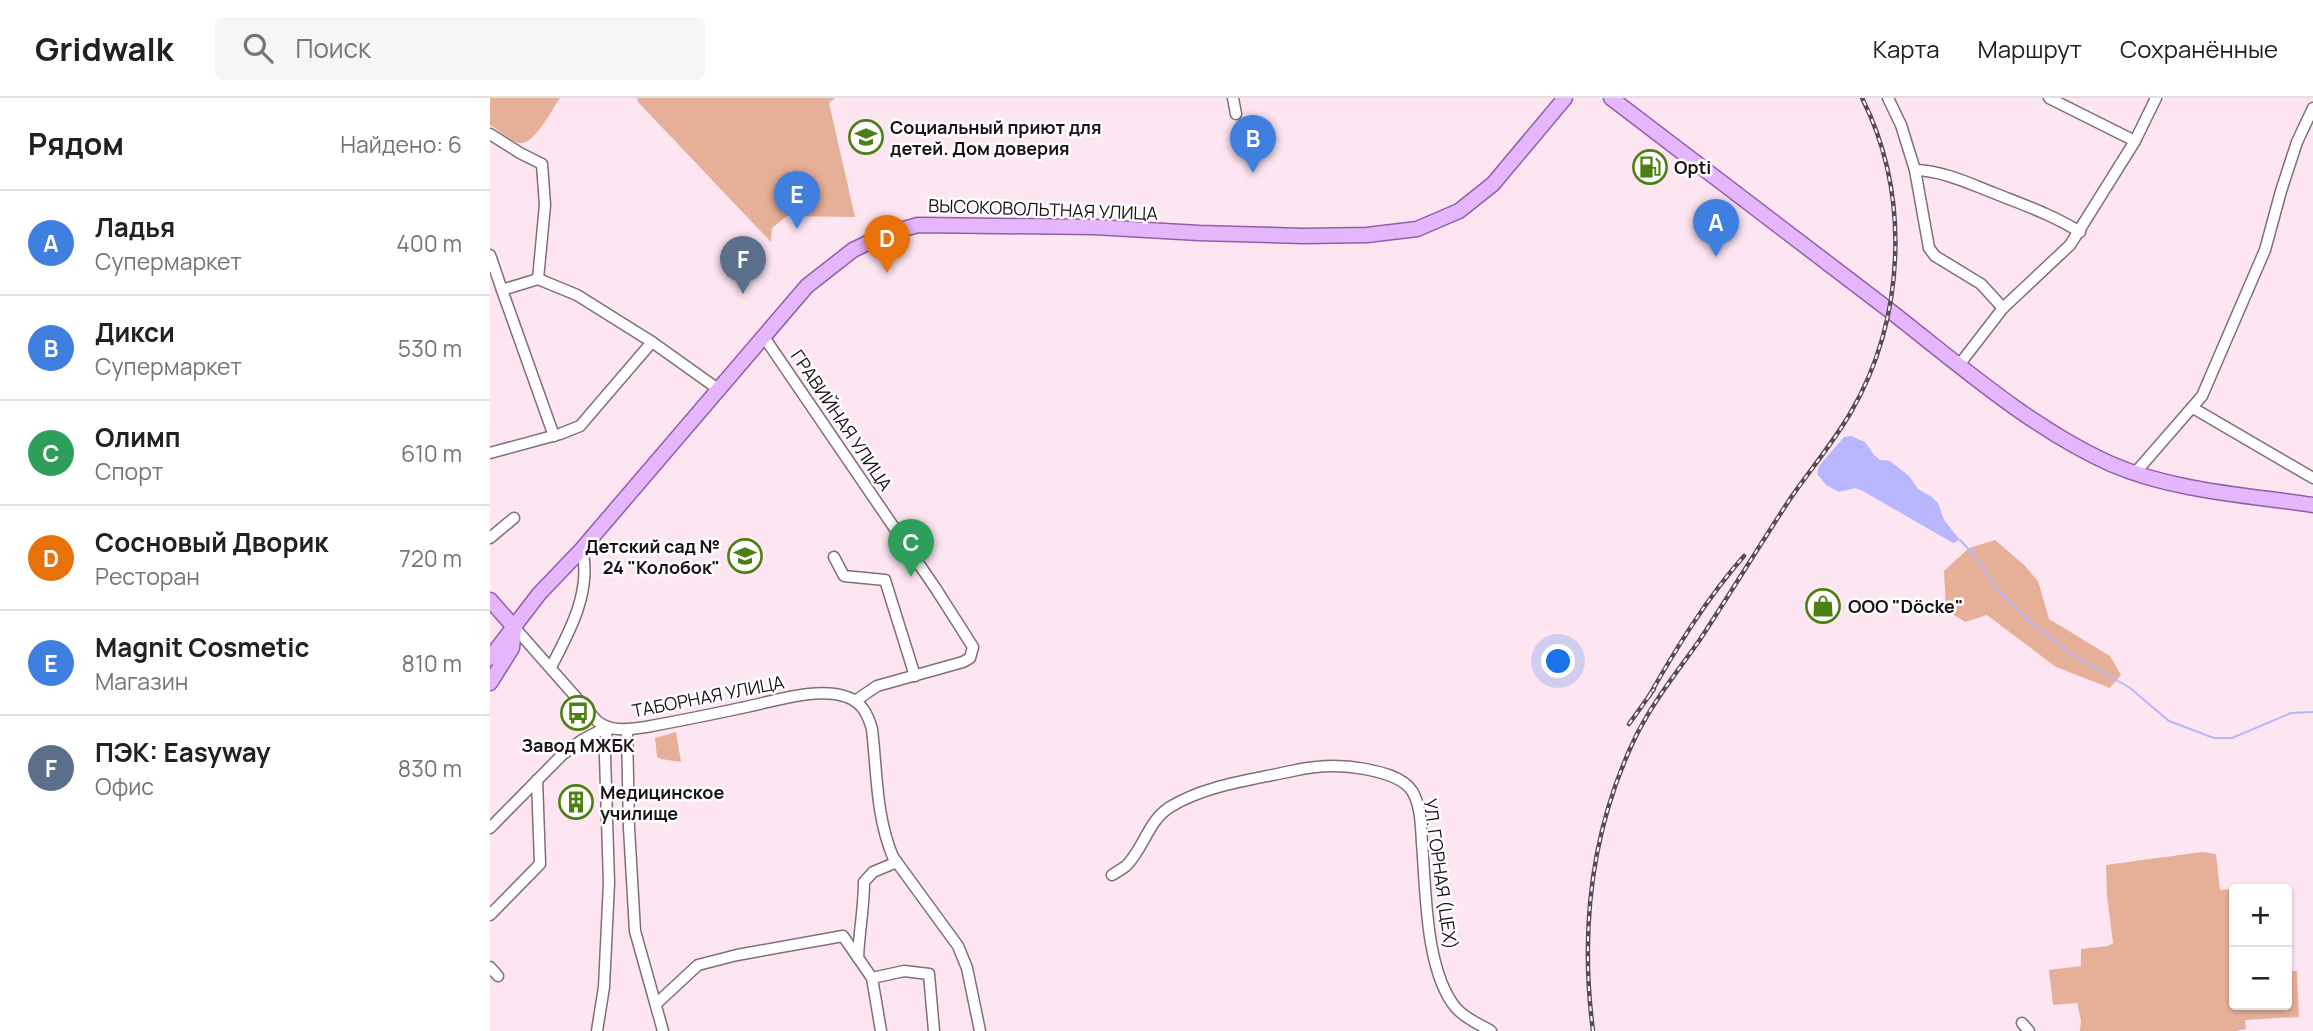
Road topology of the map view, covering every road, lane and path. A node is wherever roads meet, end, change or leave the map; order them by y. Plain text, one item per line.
1 (1233, 98) edge
2 (1565, 98) edge
3 (1611, 98) edge
4 (1888, 98) edge
5 (2049, 98) edge
6 (2156, 98) edge
7 (2313, 108) edge
8 (1236, 114) dead end
9 (490, 134) edge
10 (2135, 141) junction
11 (1916, 170) junction
12 (2080, 232) junction
13 (490, 256) edge
14 (538, 279) junction
15 (502, 290) junction
16 (2003, 308) junction
17 (764, 337) junction
18 (652, 342) junction
19 (1959, 365) junction
20 (718, 389) junction
21 (2193, 408) junction
22 (554, 436) junction
23 (490, 453) edge
24 (2135, 473) junction
25 (2313, 478) edge
26 (2313, 505) edge
27 (514, 518) dead end
28 (490, 538) edge
29 (582, 549) junction
30 (834, 557) dead end
31 (490, 600) edge
32 (515, 628) junction
33 (490, 659) edge
34 (551, 667) junction
35 (915, 676) junction
36 (490, 683) edge
37 (855, 701) junction
38 (607, 727) junction
39 (627, 730) junction
40 (537, 780) junction
41 (490, 828) edge
42 (897, 862) junction
43 (1112, 875) dead end
44 (490, 915) edge
45 (858, 958) junction
46 (490, 967) edge
47 (498, 976) dead end
48 (872, 978) junction
49 (656, 1004) junction
50 (881, 1030) edge
51 (597, 1031) edge
52 (663, 1031) edge
53 (934, 1031) edge
54 (980, 1031) edge
55 (1491, 1031) edge

1 - 8 street
2 - 17 main road, ВЫСОКОВОЛЬТНАЯ УЛИЦА
3 - 19 main road
4 - 11 street
5 - 10 street
6 - 10 street
7 - 21 street
9 - 14 street
10 - 12 street
11 - 12 street
11 - 16 street
12 - 16 street
13 - 15 street
14 - 15 street
14 - 18 street
15 - 22 street
16 - 19 street
17 - 20 main road, ВЫСОКОВОЛЬТНАЯ УЛИЦА
17 - 35 street, ГРАВИЙНАЯ УЛИЦА
18 - 20 street
18 - 22 street
19 - 24 main road
20 - 29 main road, ВЫСОКОВОЛЬТНАЯ УЛИЦА
21 - 24 street
21 - 25 street
22 - 23 street
24 - 26 main road
27 - 28 street
29 - 32 main road, ВЫСОКОВОЛЬТНАЯ УЛИЦА
29 - 34 street
30 - 35 street
31 - 32 main road
32 - 33 main road, ВЫСОКОВОЛЬТНАЯ УЛИЦА
32 - 34 street
32 - 36 main road, ВЫСОКОВОЛЬТНАЯ УЛИЦА
34 - 38 street
35 - 37 street
37 - 39 street, ТАБОРНАЯ УЛИЦА
37 - 42 street
38 - 39 street, ТАБОРНАЯ УЛИЦА
38 - 40 street
38 - 51 street
39 - 49 street
40 - 41 street
40 - 44 street
42 - 45 street
42 - 54 street
43 - 55 street, УЛ. ГОРНАЯ (ЦЕХ)
45 - 48 street
45 - 49 street
46 - 47 street
48 - 50 street
48 - 53 street
49 - 52 street

